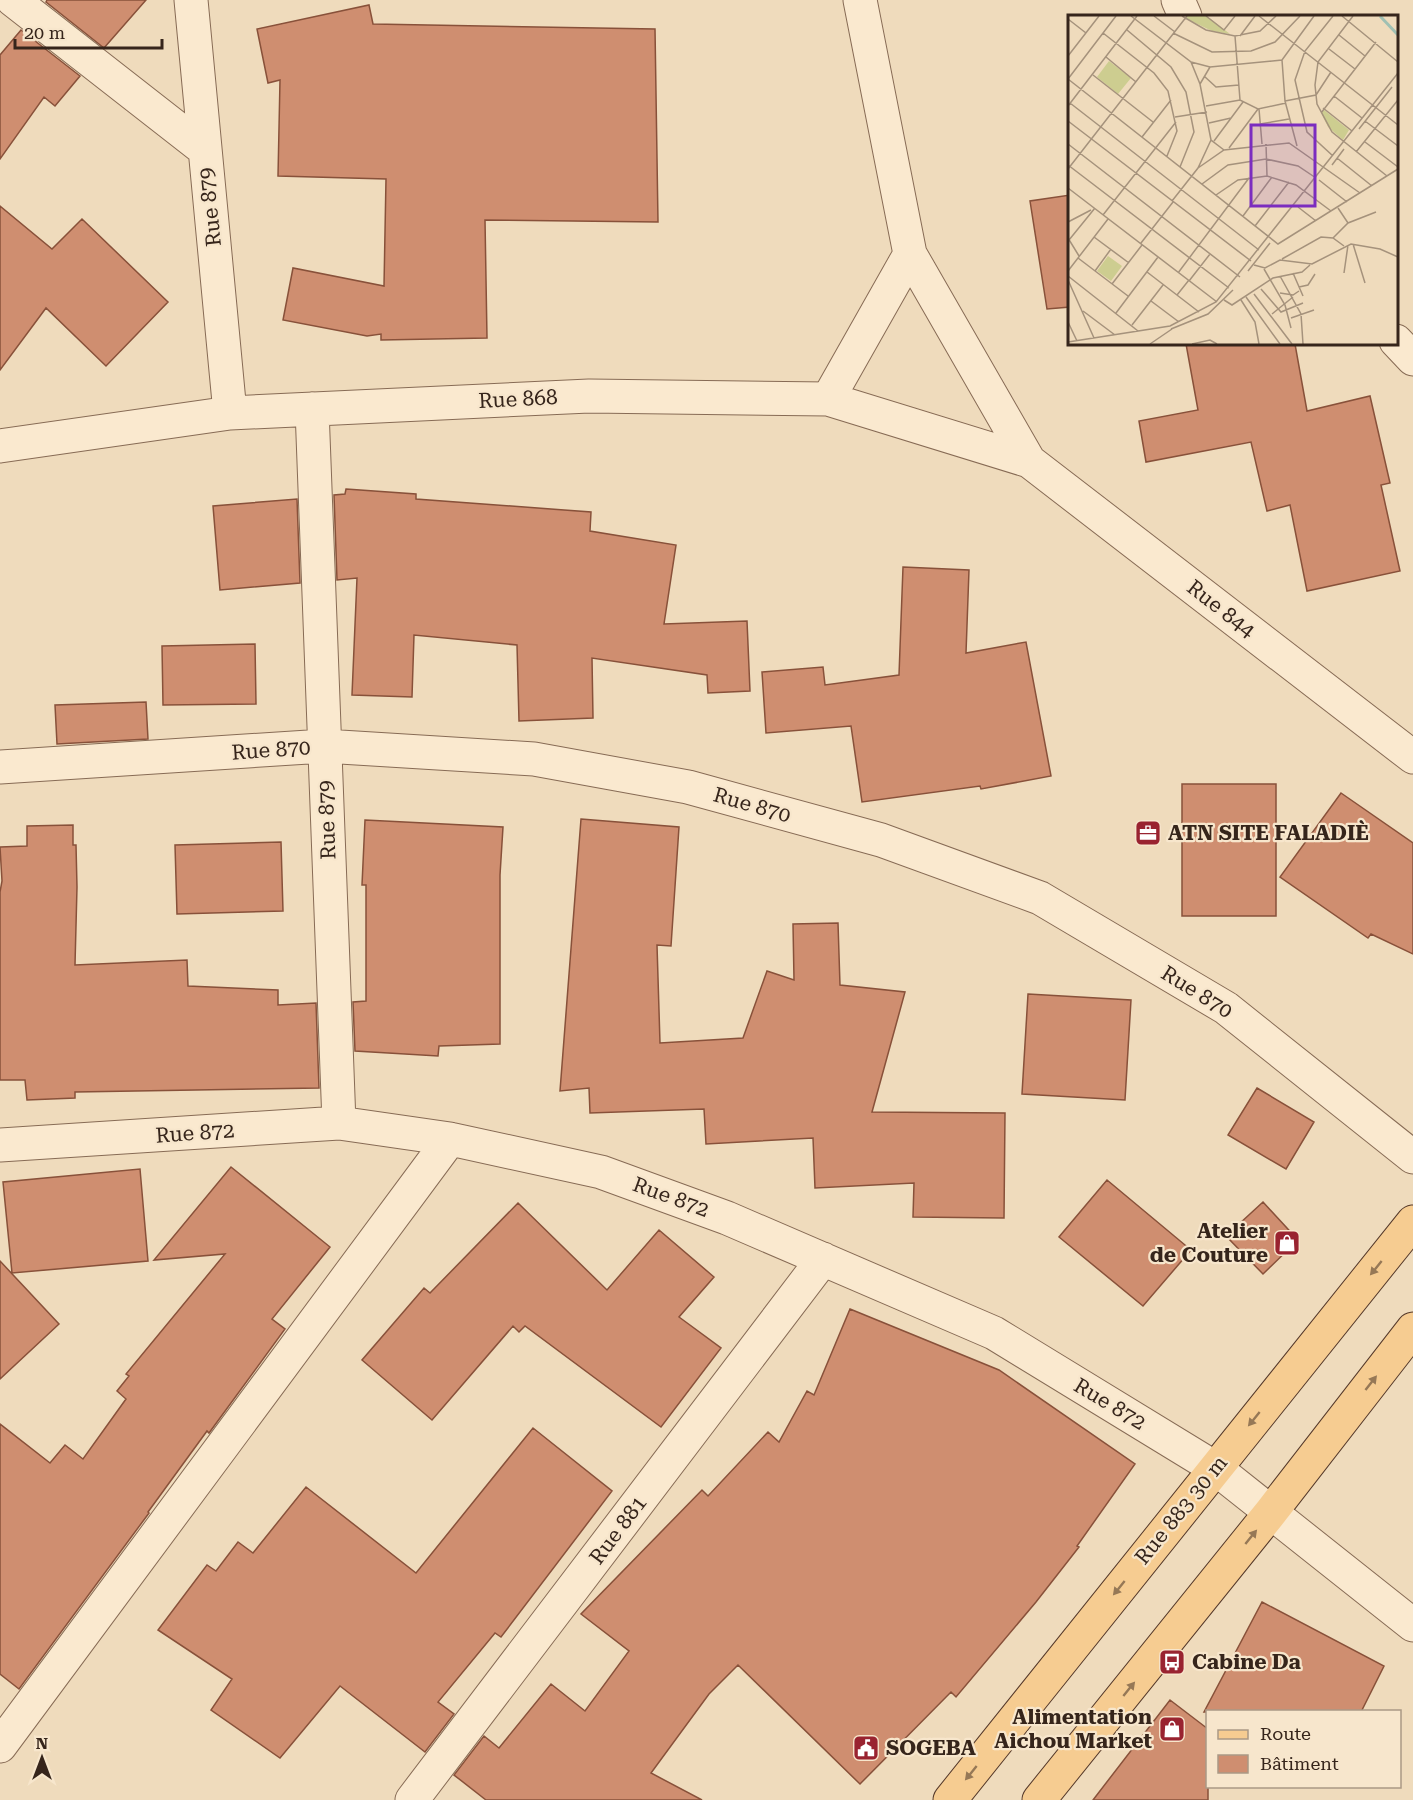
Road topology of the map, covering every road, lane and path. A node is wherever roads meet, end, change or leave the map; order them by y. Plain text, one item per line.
1 (13, 0) edge
2 (191, 0) edge
3 (860, 0) edge
4 (1178, 0) edge
5 (1185, 15) edge
6 (205, 150) junction
7 (910, 254) junction
8 (1398, 343) edge
9 (1413, 359) edge
10 (828, 399) junction
11 (312, 409) junction
12 (230, 413) junction
13 (0, 446) edge
14 (1029, 461) junction
15 (324, 746) junction
16 (1413, 758) edge
17 (0, 767) edge
18 (339, 1123) junction
19 (450, 1139) junction
20 (0, 1145) edge
21 (1413, 1157) edge
22 (1413, 1222) edge
23 (823, 1259) junction
24 (1413, 1329) edge
25 (1215, 1468) junction
26 (1271, 1512) junction
27 (1413, 1625) edge
28 (0, 1746) edge
29 (412, 1800) edge
30 (950, 1800) edge
31 (1039, 1800) edge

1 - 6 street
2 - 6 street, Rue 879
3 - 7 street
4 - 5 street
6 - 12 street, Rue 879
7 - 10 street
7 - 14 street
8 - 9 street
10 - 11 street, Rue 868
10 - 14 street, Rue 868
11 - 12 street, Rue 868
11 - 15 street, Rue 879
12 - 13 street, Rue 868
14 - 16 street, Rue 844
15 - 17 street, Rue 870
15 - 18 street, Rue 879
15 - 21 street, Rue 870
18 - 19 street, Rue 872
18 - 20 street, Rue 872
19 - 23 street, Rue 872
19 - 28 street
22 -> 25 main road, Rue 883 30 m
23 - 25 street, Rue 872
23 - 29 street, Rue 881
26 -> 24 main road
25 - 26 street, Rue 872
25 -> 30 main road, Rue 883 30 m
26 - 27 street, Rue 872
31 -> 26 main road

